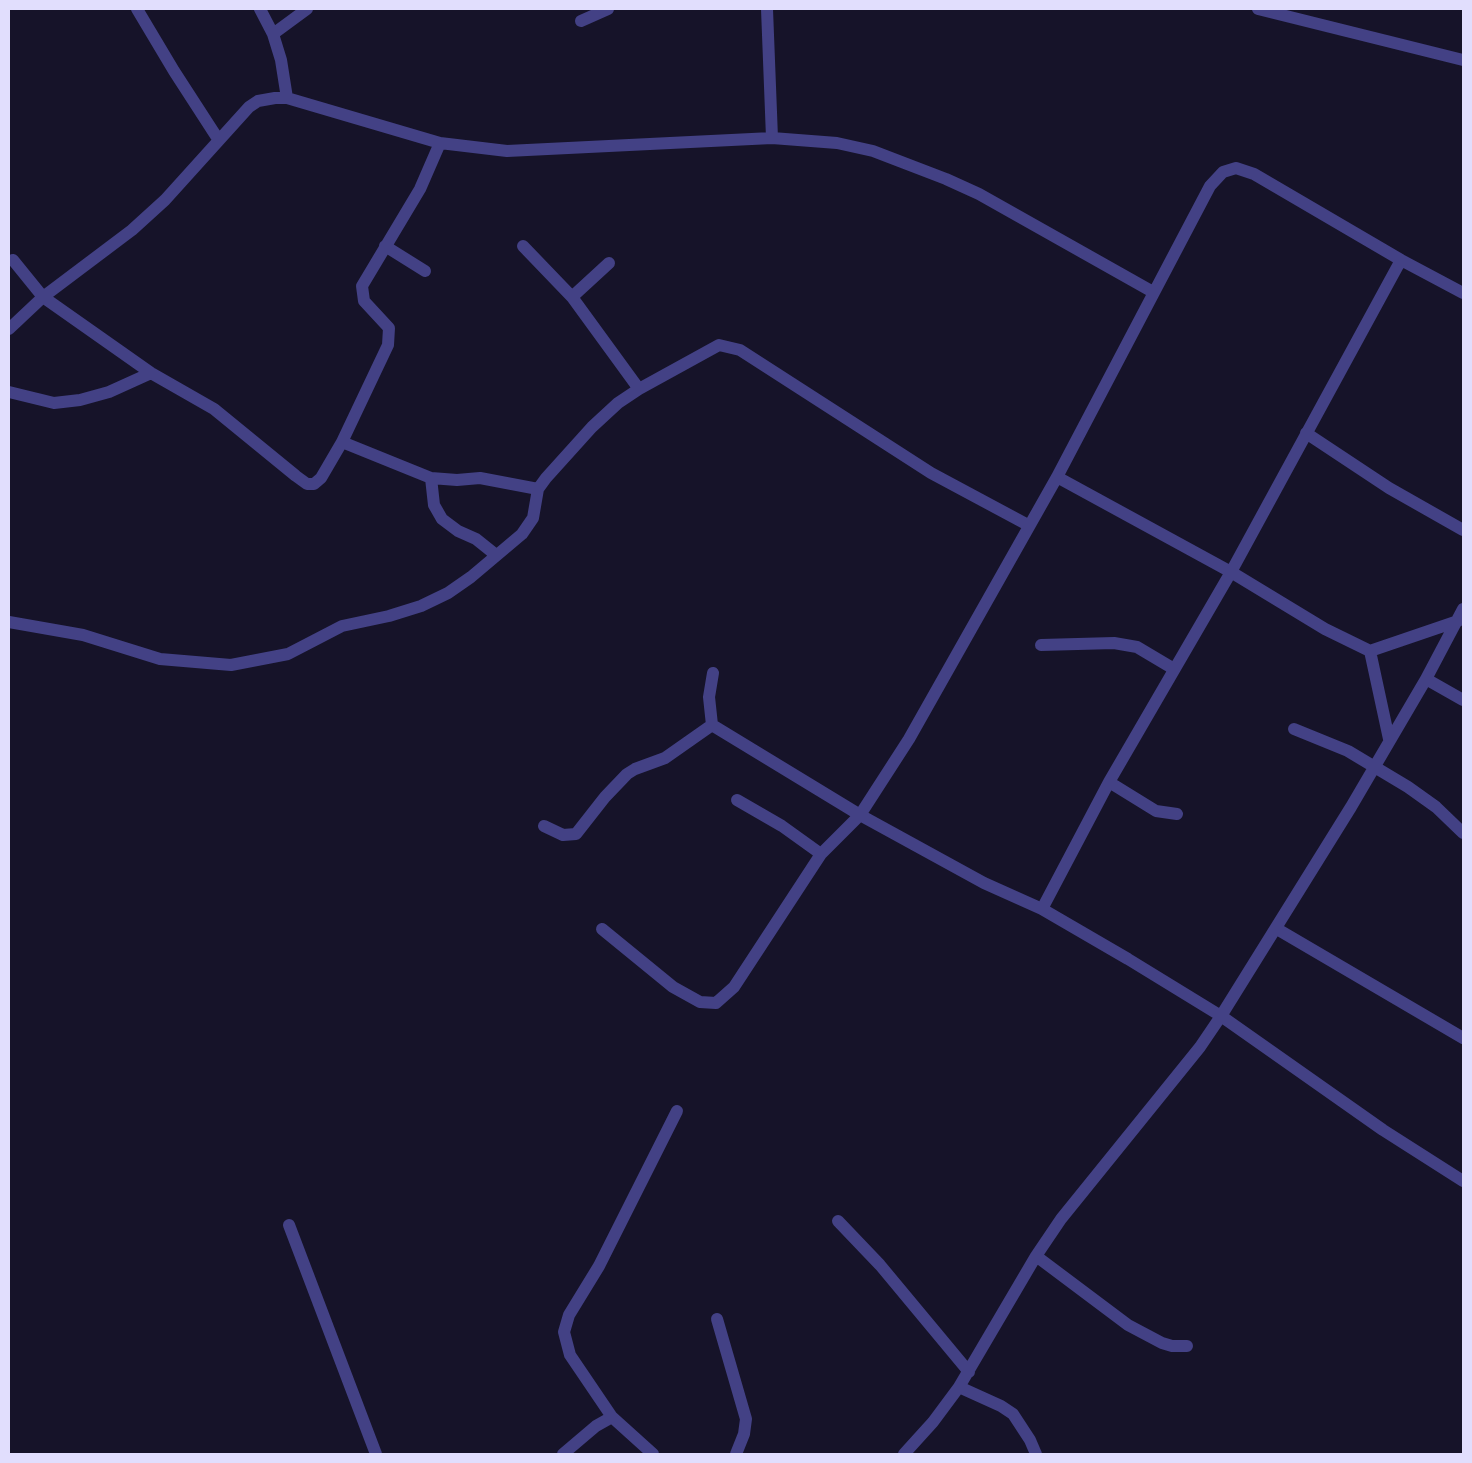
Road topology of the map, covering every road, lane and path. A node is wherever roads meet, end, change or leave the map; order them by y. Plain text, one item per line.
1 (137, 9) edge
2 (260, 9) edge
3 (307, 9) edge
4 (608, 9) edge
5 (767, 9) edge
6 (1258, 9) edge
7 (581, 21) dead end
8 (273, 34) junction
9 (1463, 60) edge
10 (286, 98) junction
11 (772, 138) junction
12 (218, 139) junction
13 (440, 143) junction
14 (385, 246) junction
15 (524, 246) dead end
16 (13, 260) dead end
17 (1401, 260) junction
18 (609, 263) dead end
19 (425, 271) dead end
20 (1153, 292) junction
21 (1463, 293) edge
22 (43, 297) junction
23 (572, 297) junction
24 (9, 329) edge
25 (151, 373) junction
26 (639, 389) junction
27 (9, 392) edge
28 (1306, 434) junction
29 (342, 442) junction
30 (1056, 477) junction
31 (431, 478) junction
32 (538, 489) junction
33 (1028, 525) junction
34 (1463, 530) edge
35 (496, 555) junction
36 (1231, 572) junction
37 (1460, 615) edge
38 (9, 622) edge
39 (1041, 644) dead end
40 (1370, 651) junction
41 (1174, 669) junction
42 (713, 672) dead end
43 (1426, 679) junction
44 (1463, 700) edge
45 (712, 725) junction
46 (1294, 729) dead end
47 (1389, 740) junction
48 (1375, 766) junction
49 (1109, 782) junction
50 (737, 800) dead end
51 (1177, 814) dead end
52 (860, 815) junction
53 (544, 826) dead end
54 (1463, 833) edge
55 (821, 854) junction
56 (1042, 909) junction
57 (602, 929) dead end
58 (1277, 930) junction
59 (1221, 1016) junction
60 (1463, 1038) edge
61 (677, 1111) dead end
62 (1463, 1181) edge
63 (838, 1221) dead end
64 (289, 1225) dead end
65 (1036, 1256) junction
66 (717, 1319) dead end
67 (1187, 1346) dead end
68 (969, 1372) junction
69 (959, 1387) junction
70 (612, 1417) junction
71 (376, 1454) edge
72 (563, 1454) edge
73 (653, 1454) edge
74 (736, 1454) edge
75 (904, 1454) edge
76 (1036, 1454) edge

1 - 12 street
2 - 8 street
3 - 8 street
4 - 7 street
5 - 11 street
6 - 9 street
8 - 10 street
10 - 12 street
10 - 13 street
11 - 13 street
11 - 20 street
12 - 22 street
13 - 14 street
14 - 19 street
14 - 29 street
15 - 23 street
16 - 22 street
17 - 20 street
17 - 21 street
17 - 28 street
18 - 23 street
20 - 30 street
22 - 24 street
22 - 25 street
23 - 26 street
25 - 27 street
25 - 29 street
26 - 32 street
26 - 33 street
28 - 34 street
28 - 36 street
29 - 31 street
30 - 33 street
30 - 36 street
31 - 32 street
31 - 35 street
32 - 35 street
33 - 52 street
35 - 38 street
36 - 40 street
36 - 41 street
37 - 40 street
37 - 43 street
39 - 41 street
40 - 47 street
41 - 49 street
42 - 45 street
43 - 44 street
43 - 47 street
45 - 52 street
45 - 53 street
46 - 48 street
47 - 48 street
48 - 54 street
48 - 58 street
49 - 51 street
49 - 56 street
50 - 55 street
52 - 55 street
52 - 56 street
55 - 57 street
56 - 59 street
58 - 59 street
58 - 60 street
59 - 62 street
59 - 65 street
61 - 70 street
63 - 68 street
64 - 71 street
65 - 67 street
65 - 68 street
66 - 74 street
68 - 69 street
69 - 75 street
69 - 76 street
70 - 72 street
70 - 73 street

